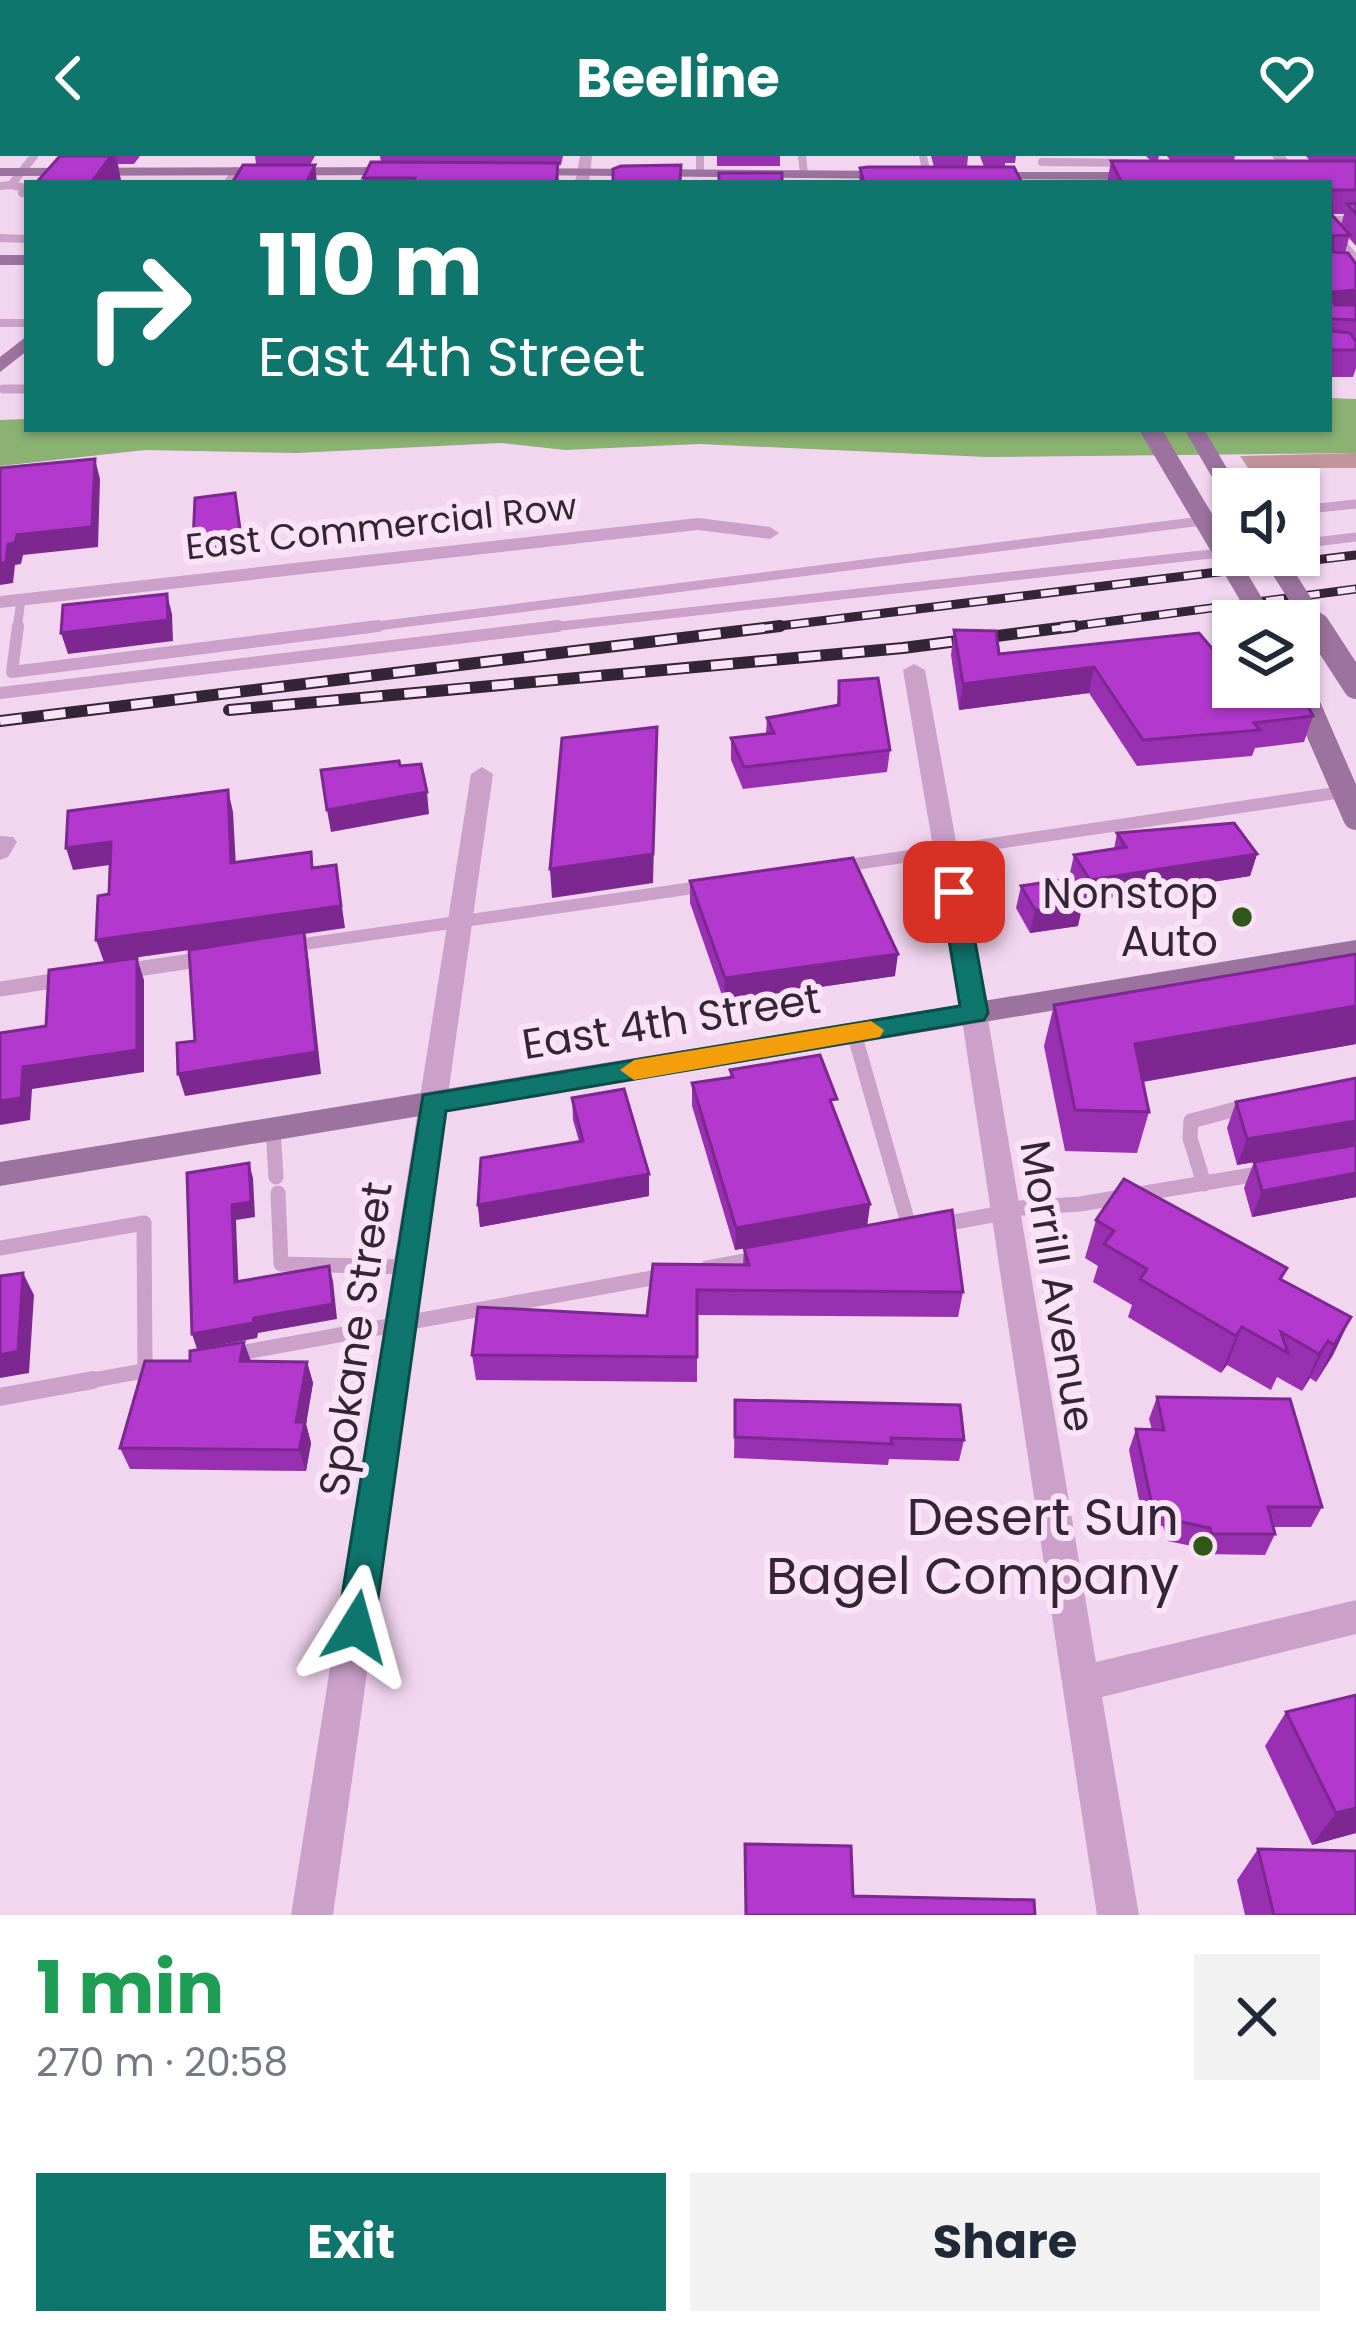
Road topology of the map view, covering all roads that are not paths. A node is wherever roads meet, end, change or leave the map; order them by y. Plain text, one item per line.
1 (34, 156) edge
2 (71, 156) edge
3 (170, 156) edge
4 (802, 156) edge
5 (923, 156) edge
6 (1279, 156) edge
7 (1045, 169) edge
8 (584, 170) edge
9 (59, 171) junction
10 (429, 171) edge
11 (495, 171) edge
12 (696, 171) edge
13 (804, 174) junction
14 (941, 175) junction
15 (10, 176) edge
16 (1171, 176) edge
17 (1273, 176) edge
18 (154, 177) edge
19 (231, 177) edge
20 (1301, 179) edge
21 (0, 186) edge
22 (24, 190) edge
23 (22, 193) dead end
24 (1332, 228) edge
25 (1356, 266) edge
26 (3, 389) dead end
27 (24, 389) edge
28 (1152, 432) edge
29 (1196, 432) edge
30 (1217, 468) edge
31 (1356, 504) edge
32 (1320, 508) edge
33 (1212, 520) edge
34 (770, 533) dead end
35 (1356, 537) edge
36 (1320, 541) edge
37 (1212, 555) edge
38 (1285, 576) edge
39 (1252, 600) edge
40 (10, 601) edge
41 (914, 670) dead end
42 (1356, 686) edge
43 (0, 693) edge
44 (1309, 708) edge
45 (482, 774) dead end
46 (1356, 790) edge
47 (1356, 817) edge
48 (947, 851) junction
49 (815, 870) edge
50 (722, 884) edge
51 (460, 922) junction
52 (284, 947) edge
53 (1356, 950) edge
54 (237, 954) edge
55 (118, 971) edge
56 (71, 978) edge
57 (0, 988) edge
58 (974, 1013) junction
59 (854, 1033) junction
60 (433, 1103) junction
61 (1260, 1103) edge
62 (273, 1129) junction
63 (1273, 1172) edge
64 (0, 1174) edge
65 (1204, 1184) junction
66 (1002, 1211) junction
67 (910, 1230) junction
68 (887, 1235) edge
69 (0, 1248) edge
70 (770, 1256) edge
71 (409, 1267) junction
72 (400, 1324) junction
73 (215, 1358) edge
74 (178, 1365) edge
75 (146, 1370) junction
76 (0, 1397) edge
77 (1356, 1616) edge
78 (1078, 1685) junction
79 (312, 1915) edge
80 (1118, 1915) edge

1 - 15 lane
2 - 9 lane
3 - 18 main road
4 - 13 lane
5 - 14 lane
6 - 20 street
7 - 14 main road
7 - 16 main road
8 - 11 main road
8 - 12 main road
9 - 15 main road
9 - 18 main road
10 - 19 main road
12 - 13 main road
13 - 14 main road
15 - 21 lane
17 - 20 main road
18 - 19 main road
22 - 23 lane
24 - 25 street
26 - 27 lane
28 - 39 main road, bridge
29 - 30 main road
31 - 32 lane
33 - 40 lane
34 - 40 street, East Commercial Row
35 - 36 lane
37 - 43 lane
38 - 42 main road, bridge
41 - 48 street, Morrill Avenue
44 - 47 main road, bridge
45 - 51 street, Spokane Street
46 - 48 lane
48 - 49 lane
48 - 58 street, Morrill Avenue
50 - 51 lane
51 - 52 lane
51 - 60 street, Spokane Street
53 - 58 main road, East 4th Street
54 - 55 lane
56 - 57 lane
58 - 59 main road, East 4th Street
58 - 66 street, Morrill Avenue
59 - 60 main road, East 4th Street
59 - 67 lane
60 - 62 main road, East 4th Street
60 - 71 street, Spokane Street
61 - 65 lane
62 - 64 main road, East 4th Street
62 - 71 lane
63 - 65 lane
65 - 66 lane
66 - 67 lane
66 - 78 street, Morrill Avenue
67 - 68 lane
69 - 75 lane
70 - 72 lane
71 - 72 street, Spokane Street
72 - 73 lane
72 - 79 street, Spokane Street
74 - 75 lane
75 - 76 lane
77 - 78 street
78 - 80 street, Morrill Avenue

